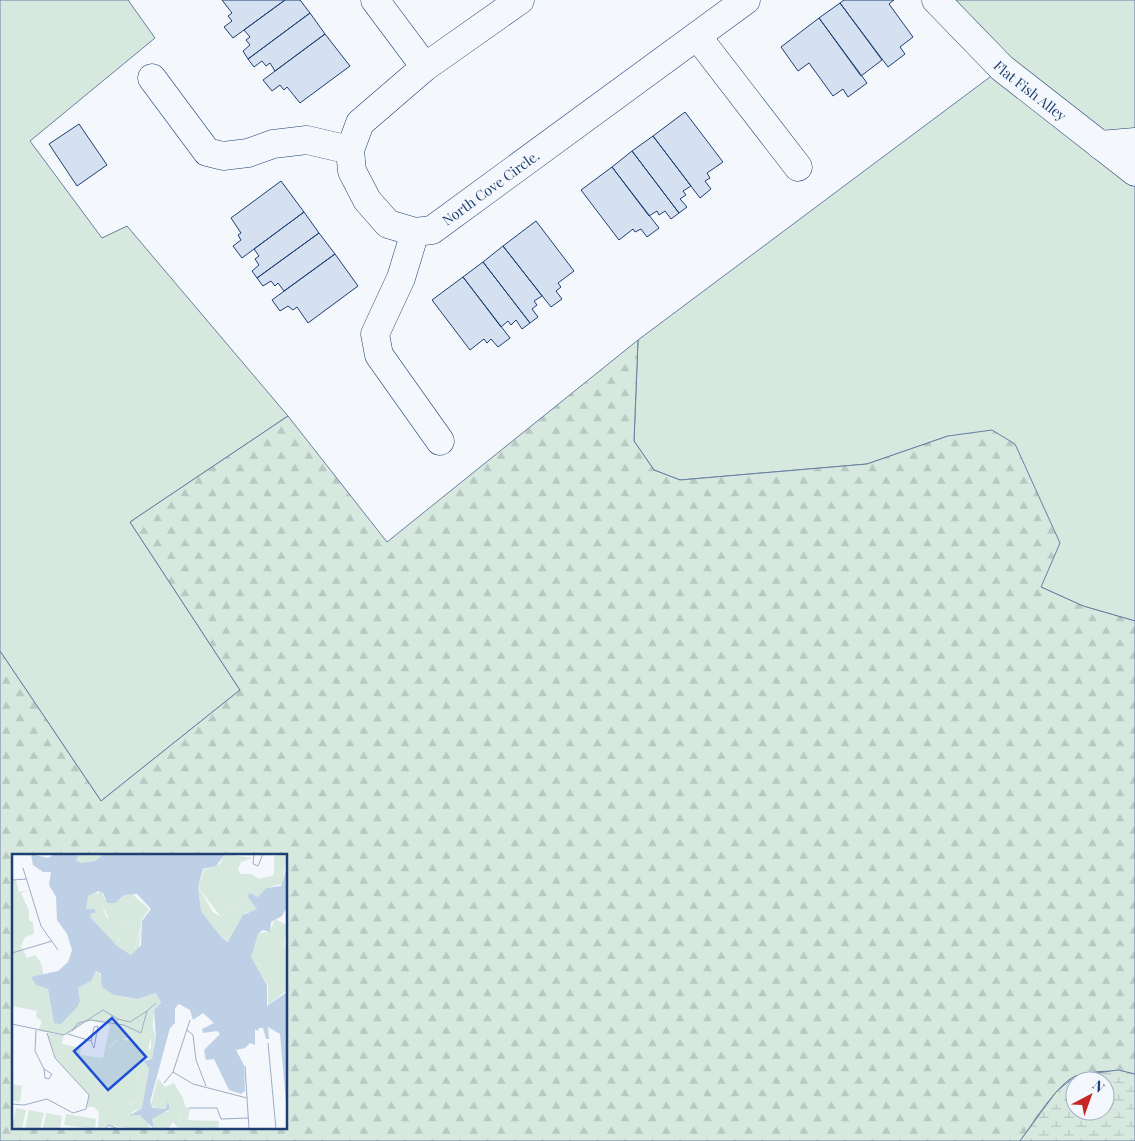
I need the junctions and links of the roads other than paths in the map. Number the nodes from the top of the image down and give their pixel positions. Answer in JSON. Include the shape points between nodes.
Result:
{"nodes":[{"id":1,"x":375,"y":0,"type":"edge"},
{"id":2,"x":520,"y":0,"type":"edge"},
{"id":3,"x":746,"y":0,"type":"edge"},
{"id":4,"x":936,"y":0,"type":"edge"},
{"id":5,"x":697,"y":36,"type":"junction"},
{"id":6,"x":425,"y":67,"type":"junction"},
{"id":7,"x":152,"y":78,"type":"dead end"},
{"id":8,"x":1135,"y":142,"type":"edge"},
{"id":9,"x":1100,"y":145,"type":"junction"},
{"id":10,"x":350,"y":150,"type":"junction"},
{"id":11,"x":798,"y":167,"type":"dead end"},
{"id":12,"x":1135,"y":172,"type":"edge"},
{"id":13,"x":415,"y":232,"type":"junction"},
{"id":14,"x":440,"y":441,"type":"dead end"}],
"edges":[{"from":1,"to":6,"type":"street"},
{"from":2,"to":6,"type":"street"},
{"from":3,"to":5,"type":"street","name":"North Cove Circle."},
{"from":4,"to":9,"type":"street","name":"Flat Fish Alley","via":[[1002,68]]},
{"from":5,"to":11,"type":"street"},
{"from":5,"to":13,"type":"street","name":"North Cove Circle.","via":[[432,230]]},
{"from":6,"to":10,"type":"street","via":[[360,123]]},
{"from":7,"to":10,"type":"street","via":[[207,152],[222,156],[248,153],[273,144],[307,140]]},
{"from":8,"to":9,"type":"street"},
{"from":9,"to":12,"type":"street","name":"Flat Fish Alley"},
{"from":10,"to":13,"type":"street","via":[[352,171],[367,200],[388,224]]},
{"from":13,"to":14,"type":"street","via":[[401,278],[375,334],[379,355]]}]}
